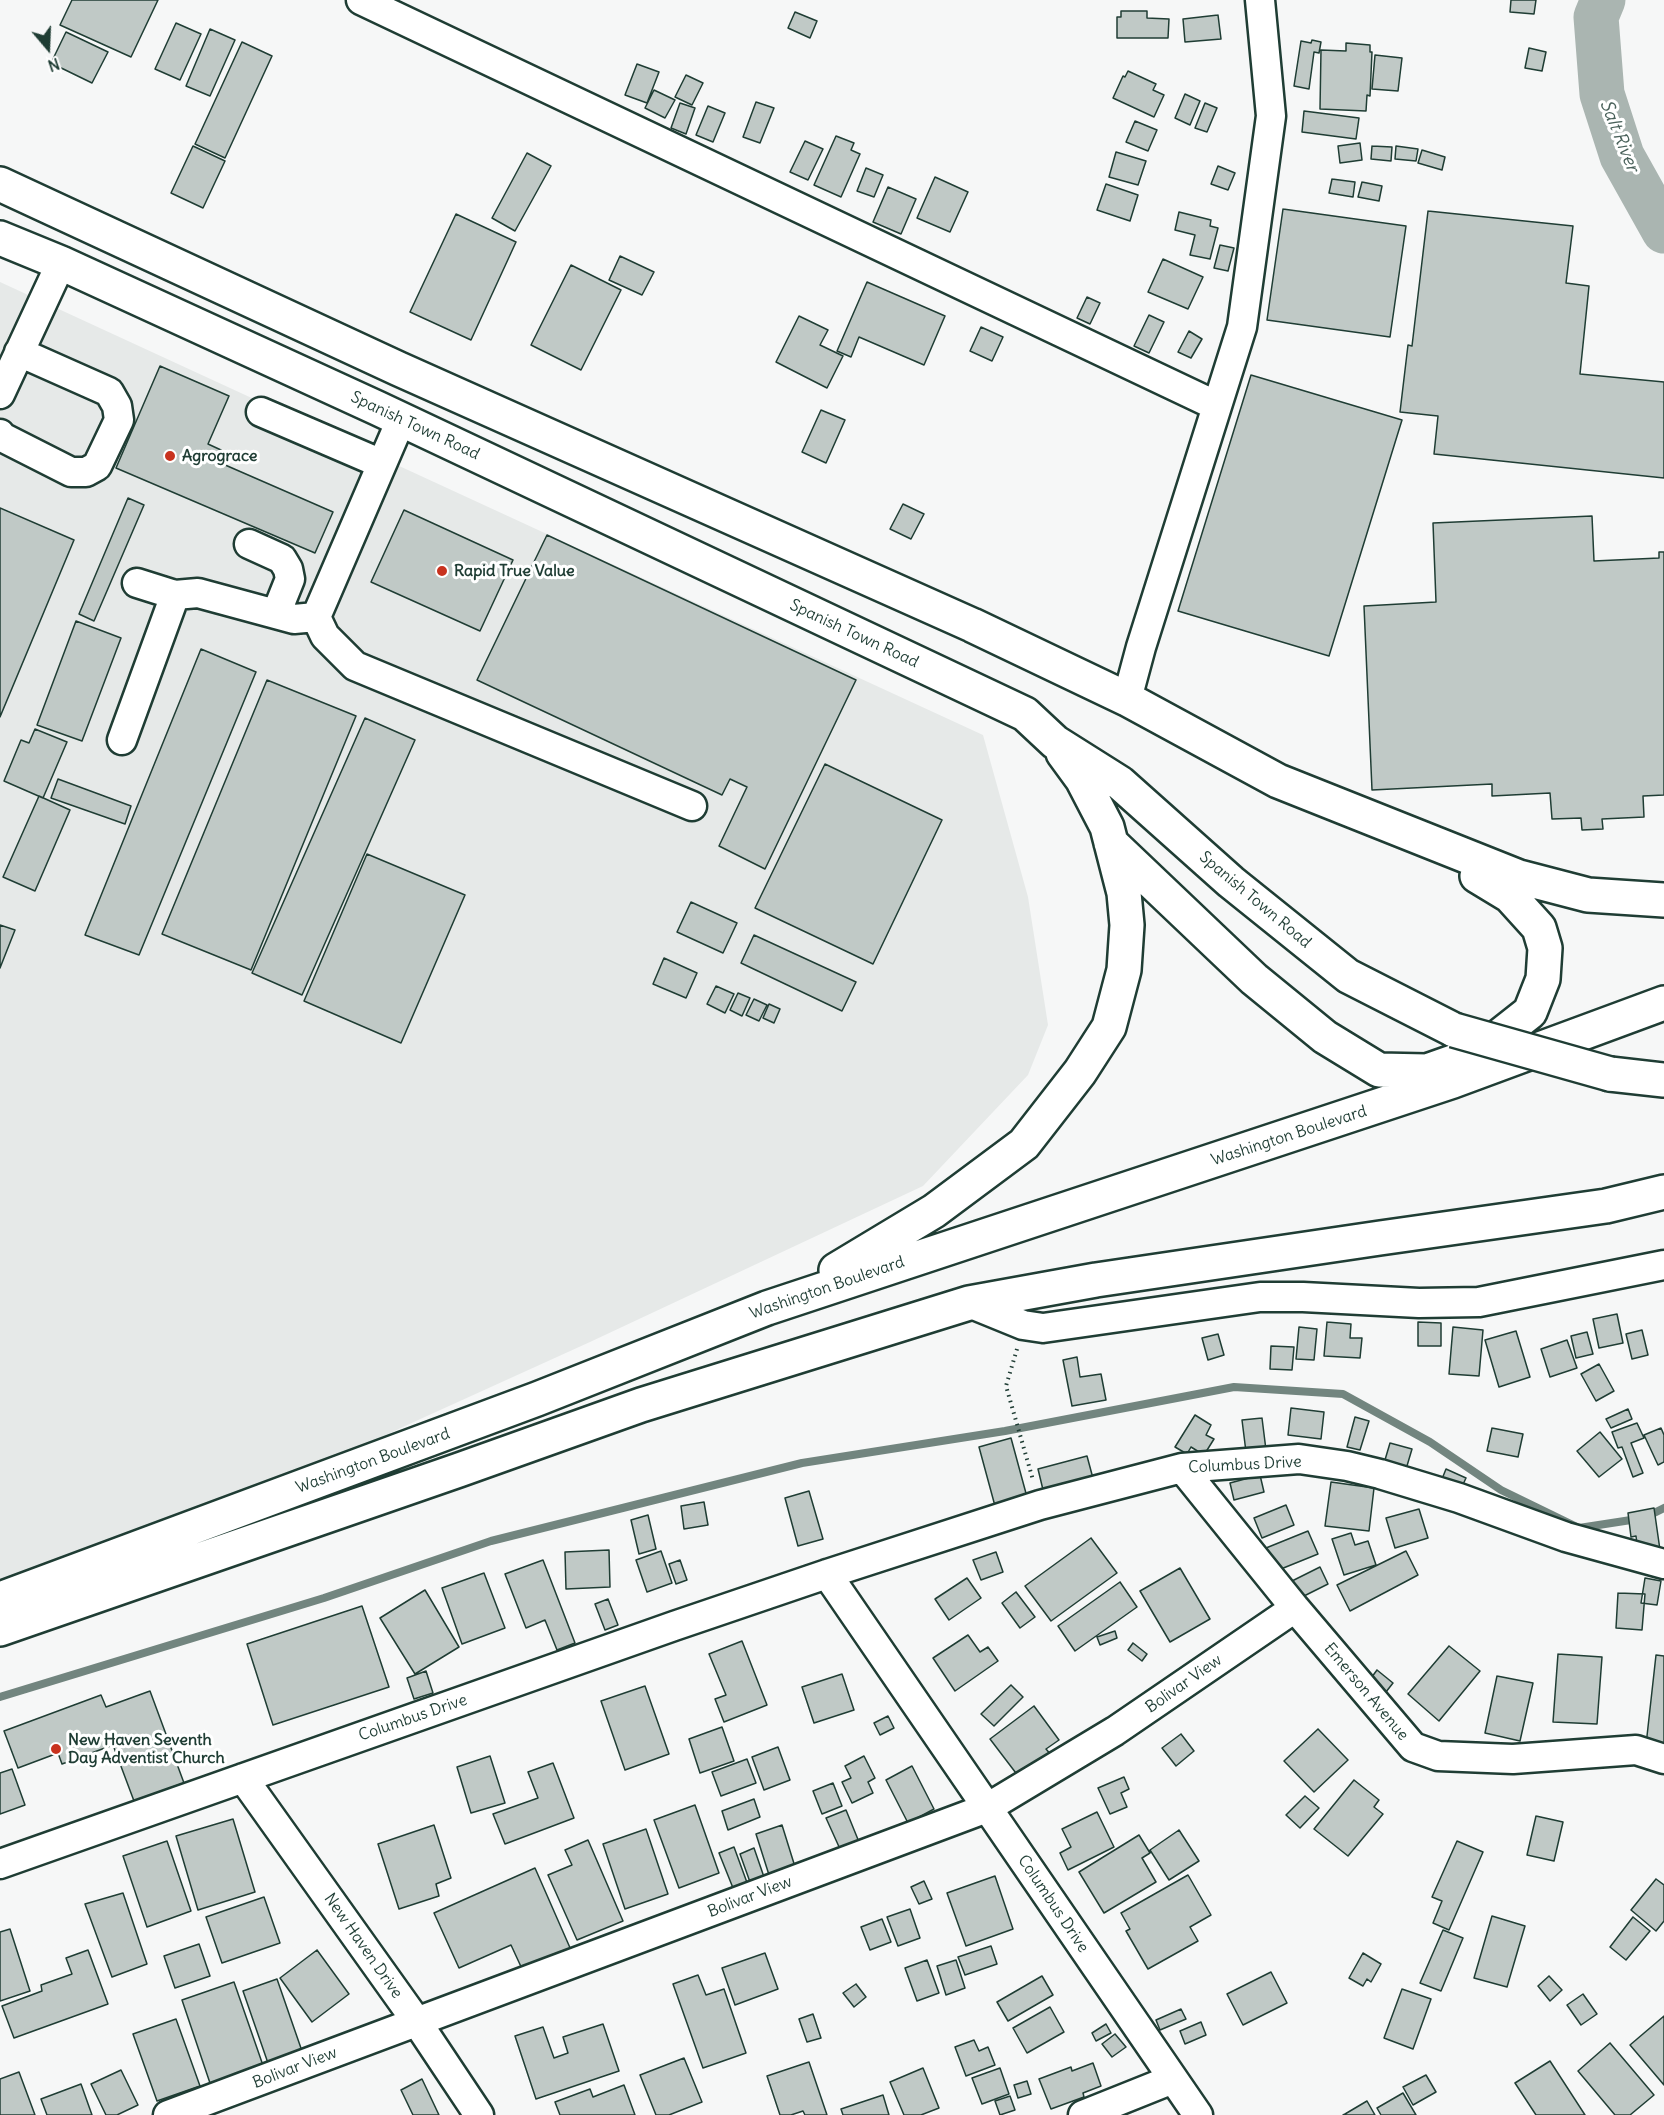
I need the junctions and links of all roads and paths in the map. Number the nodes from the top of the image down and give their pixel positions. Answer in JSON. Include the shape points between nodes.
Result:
{"nodes":[{"id":1,"x":361,"y":0,"type":"edge"},
{"id":2,"x":1260,"y":0,"type":"edge"},
{"id":3,"x":0,"y":184,"type":"edge"},
{"id":4,"x":0,"y":238,"type":"edge"},
{"id":5,"x":61,"y":262,"type":"junction"},
{"id":6,"x":20,"y":352,"type":"junction"},
{"id":7,"x":399,"y":369,"type":"junction"},
{"id":8,"x":0,"y":394,"type":"edge"},
{"id":9,"x":1217,"y":406,"type":"junction"},
{"id":10,"x":261,"y":412,"type":"dead end"},
{"id":11,"x":389,"y":414,"type":"junction"},
{"id":12,"x":0,"y":434,"type":"edge"},
{"id":13,"x":382,"y":464,"type":"junction"},
{"id":14,"x":249,"y":544,"type":"dead end"},
{"id":15,"x":137,"y":583,"type":"dead end"},
{"id":16,"x":175,"y":595,"type":"junction"},
{"id":17,"x":276,"y":614,"type":"junction"},
{"id":18,"x":316,"y":617,"type":"junction"},
{"id":19,"x":1127,"y":699,"type":"junction"},
{"id":20,"x":122,"y":740,"type":"dead end"},
{"id":21,"x":1054,"y":742,"type":"junction"},
{"id":22,"x":692,"y":806,"type":"dead end"},
{"id":23,"x":1401,"y":830,"type":"junction"},
{"id":24,"x":1111,"y":843,"type":"junction"},
{"id":25,"x":1664,"y":900,"type":"edge"},
{"id":26,"x":1664,"y":1004,"type":"edge"},
{"id":27,"x":1664,"y":1080,"type":"edge"},
{"id":28,"x":1664,"y":1192,"type":"edge"},
{"id":29,"x":1664,"y":1265,"type":"edge"},
{"id":30,"x":969,"y":1303,"type":"junction"},
{"id":31,"x":767,"y":1308,"type":"junction"},
{"id":32,"x":1023,"y":1325,"type":"junction"},
{"id":33,"x":1182,"y":1468,"type":"junction"},
{"id":34,"x":1040,"y":1505,"type":"junction"},
{"id":35,"x":1664,"y":1564,"type":"edge"},
{"id":36,"x":827,"y":1574,"type":"junction"},
{"id":37,"x":0,"y":1599,"type":"edge"},
{"id":38,"x":1295,"y":1608,"type":"junction"},
{"id":39,"x":0,"y":1629,"type":"edge"},
{"id":40,"x":1664,"y":1758,"type":"edge"},
{"id":41,"x":243,"y":1778,"type":"junction"},
{"id":42,"x":987,"y":1808,"type":"junction"},
{"id":43,"x":0,"y":1864,"type":"edge"},
{"id":44,"x":417,"y":2022,"type":"junction"},
{"id":45,"x":1173,"y":2079,"type":"junction"},
{"id":46,"x":168,"y":2115,"type":"edge"},
{"id":47,"x":479,"y":2115,"type":"edge"},
{"id":48,"x":1083,"y":2115,"type":"edge"},
{"id":49,"x":1198,"y":2115,"type":"edge"}],
"edges":[{"from":1,"to":9,"type":"street"},
{"from":2,"to":9,"type":"street","via":[[1271,116],[1242,327]]},
{"from":3,"to":7,"type":"highway"},
{"from":4,"to":5,"type":"highway","name":"Spanish Town Road"},
{"from":5,"to":6,"type":"street"},
{"from":5,"to":11,"type":"highway","name":"Spanish Town Road"},
{"from":6,"to":8,"type":"street"},
{"from":6,"to":12,"type":"street","via":[[109,392],[119,420],[97,466],[86,472],[71,472]]},
{"from":7,"to":11,"type":"highway"},
{"from":7,"to":19,"type":"highway","via":[[961,620]]},
{"from":9,"to":19,"type":"street"},
{"from":10,"to":13,"type":"street"},
{"from":11,"to":13,"type":"street"},
{"from":11,"to":21,"type":"highway","name":"Spanish Town Road","via":[[1025,714]]},
{"from":13,"to":18,"type":"street"},
{"from":14,"to":17,"type":"street","via":[[282,559],[288,569],[290,579]]},
{"from":15,"to":16,"type":"street"},
{"from":16,"to":17,"type":"street","via":[[198,593]]},
{"from":16,"to":20,"type":"street"},
{"from":17,"to":18,"type":"street","via":[[294,619]]},
{"from":18,"to":22,"type":"street","via":[[325,636],[355,666]]},
{"from":19,"to":23,"type":"highway","via":[[1278,781]]},
{"from":21,"to":24,"type":"highway","via":[[1082,779]]},
{"from":21,"to":27,"type":"highway","name":"Spanish Town Road","bridge":true,"via":[[1120,783],[1231,882],[1348,976],[1454,1030],[1610,1074]]},
{"from":23,"to":24,"type":"highway","via":[[1510,896],[1539,928],[1545,948],[1543,979],[1530,1012],[1478,1053],[1427,1071],[1379,1070],[1325,1037],[1254,979]]},
{"from":23,"to":25,"type":"highway","via":[[1519,877],[1588,895]]},
{"from":24,"to":31,"type":"highway","via":[[1124,894],[1124,970],[1109,1027],[1080,1072],[1024,1144],[934,1211],[815,1284]]},
{"from":26,"to":31,"type":"highway","name":"Washington Boulevard","via":[[1453,1081]]},
{"from":28,"to":30,"type":"highway","via":[[1606,1206]]},
{"from":29,"to":32,"type":"street","via":[[1479,1302],[1419,1304],[1260,1298],[1069,1325]]},
{"from":30,"to":32,"type":"street"},
{"from":30,"to":39,"type":"highway","via":[[641,1405]]},
{"from":31,"to":37,"type":"highway","name":"Washington Boulevard","via":[[537,1400]]},
{"from":32,"to":34,"type":"path","via":[[1006,1386]]},
{"from":33,"to":34,"type":"street","name":"Columbus Drive"},
{"from":33,"to":35,"type":"street","name":"Columbus Drive","via":[[1299,1460],[1347,1466],[1459,1498],[1566,1537]]},
{"from":33,"to":38,"type":"street","name":"Emerson Avenue"},
{"from":34,"to":36,"type":"street","name":"Columbus Drive"},
{"from":36,"to":41,"type":"street","name":"Columbus Drive"},
{"from":36,"to":42,"type":"street","name":"Columbus Drive"},
{"from":38,"to":40,"type":"street","name":"Emerson Avenue","via":[[1413,1747],[1438,1756],[1502,1759],[1636,1750]]},
{"from":38,"to":42,"type":"street","name":"Bolivar View","via":[[1115,1731]]},
{"from":41,"to":43,"type":"street","name":"Columbus Drive"},
{"from":41,"to":44,"type":"street","name":"New Haven Drive"},
{"from":42,"to":44,"type":"street","name":"Bolivar View"},
{"from":42,"to":45,"type":"street","name":"Columbus Drive"},
{"from":44,"to":46,"type":"street","name":"Bolivar View"},
{"from":44,"to":47,"type":"street","name":"New Haven Drive"},
{"from":45,"to":48,"type":"street"},
{"from":45,"to":49,"type":"street","name":"Columbus Drive"}]}
